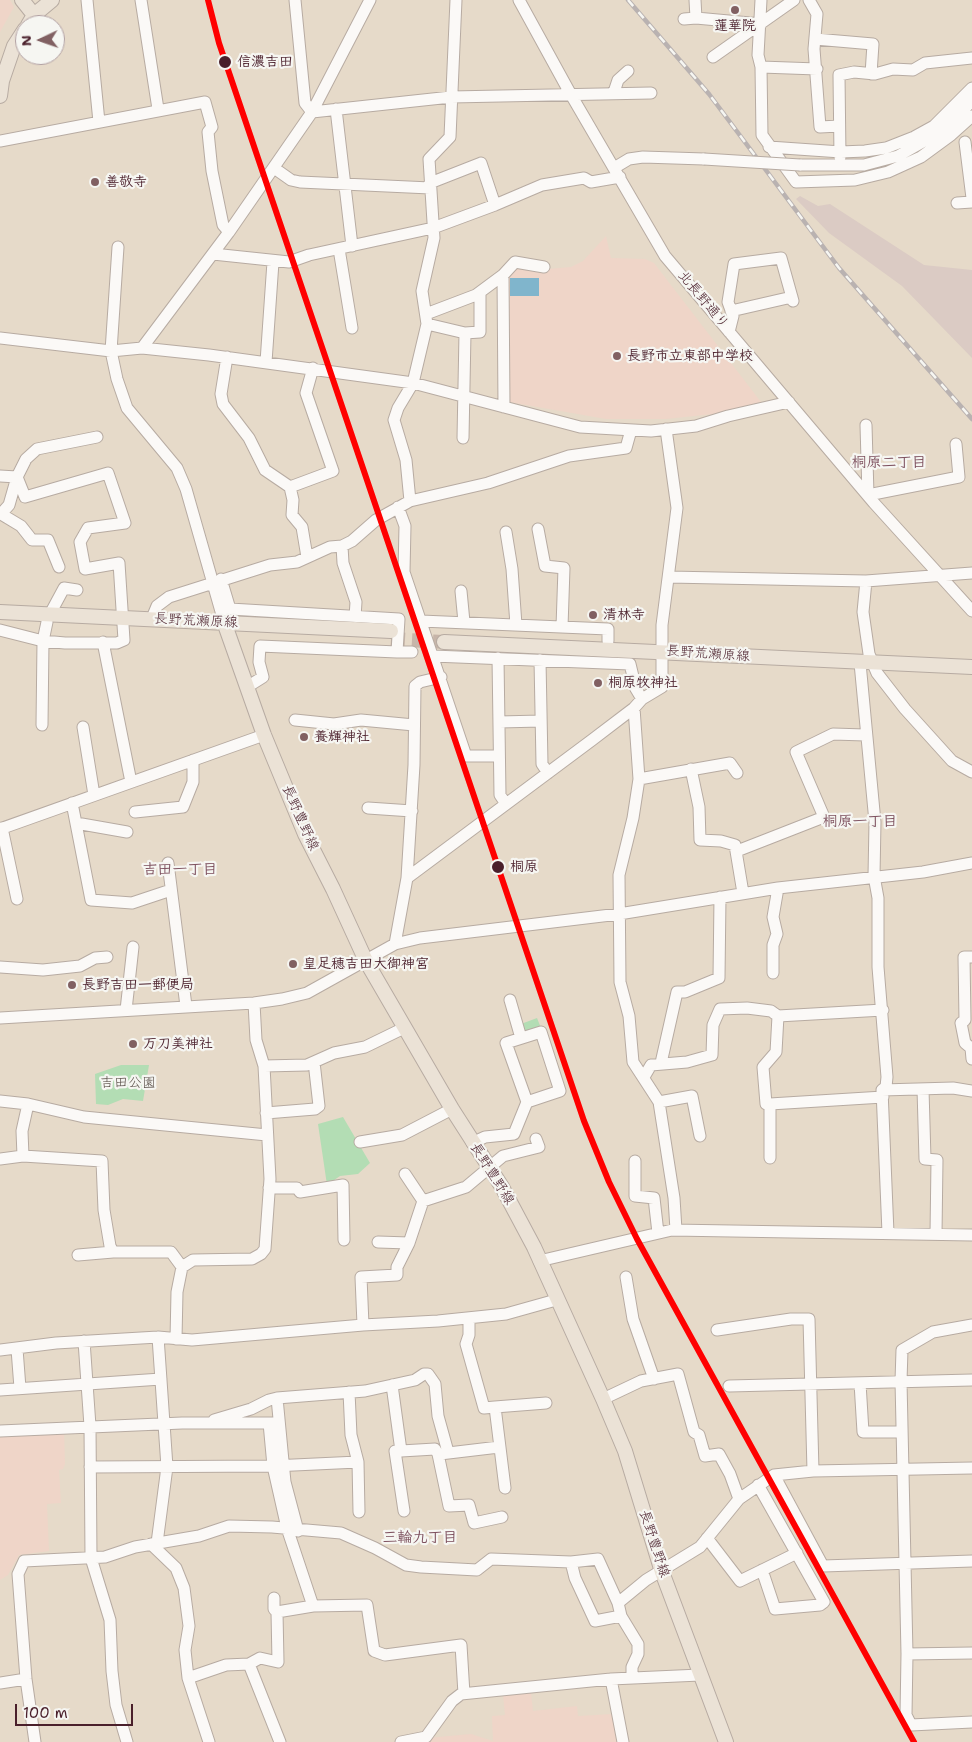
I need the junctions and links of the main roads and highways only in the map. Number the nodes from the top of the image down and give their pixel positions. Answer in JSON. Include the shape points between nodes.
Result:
{"nodes":[{"id":1,"x":22,"y":0,"type":"edge"},
{"id":2,"x":52,"y":0,"type":"edge"},
{"id":3,"x":29,"y":15,"type":"edge"},
{"id":4,"x":36,"y":15,"type":"edge"},
{"id":5,"x":15,"y":44,"type":"edge"},
{"id":6,"x":0,"y":96,"type":"edge"},
{"id":7,"x":0,"y":612,"type":"edge"},
{"id":8,"x":49,"y":618,"type":"junction"},
{"id":9,"x":0,"y":620,"type":"edge"},
{"id":10,"x":123,"y":622,"type":"junction"},
{"id":11,"x":225,"y":626,"type":"junction"},
{"id":12,"x":444,"y":638,"type":"tunnel mouth"},
{"id":13,"x":393,"y":641,"type":"tunnel mouth"},
{"id":14,"x":972,"y":658,"type":"edge"},
{"id":15,"x":867,"y":660,"type":"junction"},
{"id":16,"x":972,"y":667,"type":"edge"},
{"id":17,"x":726,"y":1742,"type":"edge"}],
"edges":[{"from":1,"to":3,"type":"main road"},
{"from":2,"to":4,"type":"main road"},
{"from":5,"to":6,"type":"main road"},
{"from":7,"to":8,"type":"main road","name":"長野荒瀬原線"},
{"from":8,"to":9,"type":"main road","name":"長野荒瀬原線"},
{"from":8,"to":10,"type":"main road","name":"長野荒瀬原線"},
{"from":10,"to":11,"type":"main road","name":"長野荒瀬原線"},
{"from":10,"to":11,"type":"main road","name":"長野荒瀬原線","via":[[152,618]]},
{"from":11,"to":13,"type":"main road","name":"長野荒瀬原線"},
{"from":11,"to":17,"type":"main road","name":"長野豊野線","via":[[305,834],[366,961],[534,1247],[603,1399],[625,1451],[662,1572]]},
{"from":12,"to":15,"type":"main road","name":"長野荒瀬原線","via":[[608,651],[663,648]]},
{"from":14,"to":15,"type":"main road","name":"長野荒瀬原線"},
{"from":15,"to":16,"type":"main road","name":"長野荒瀬原線"}]}
